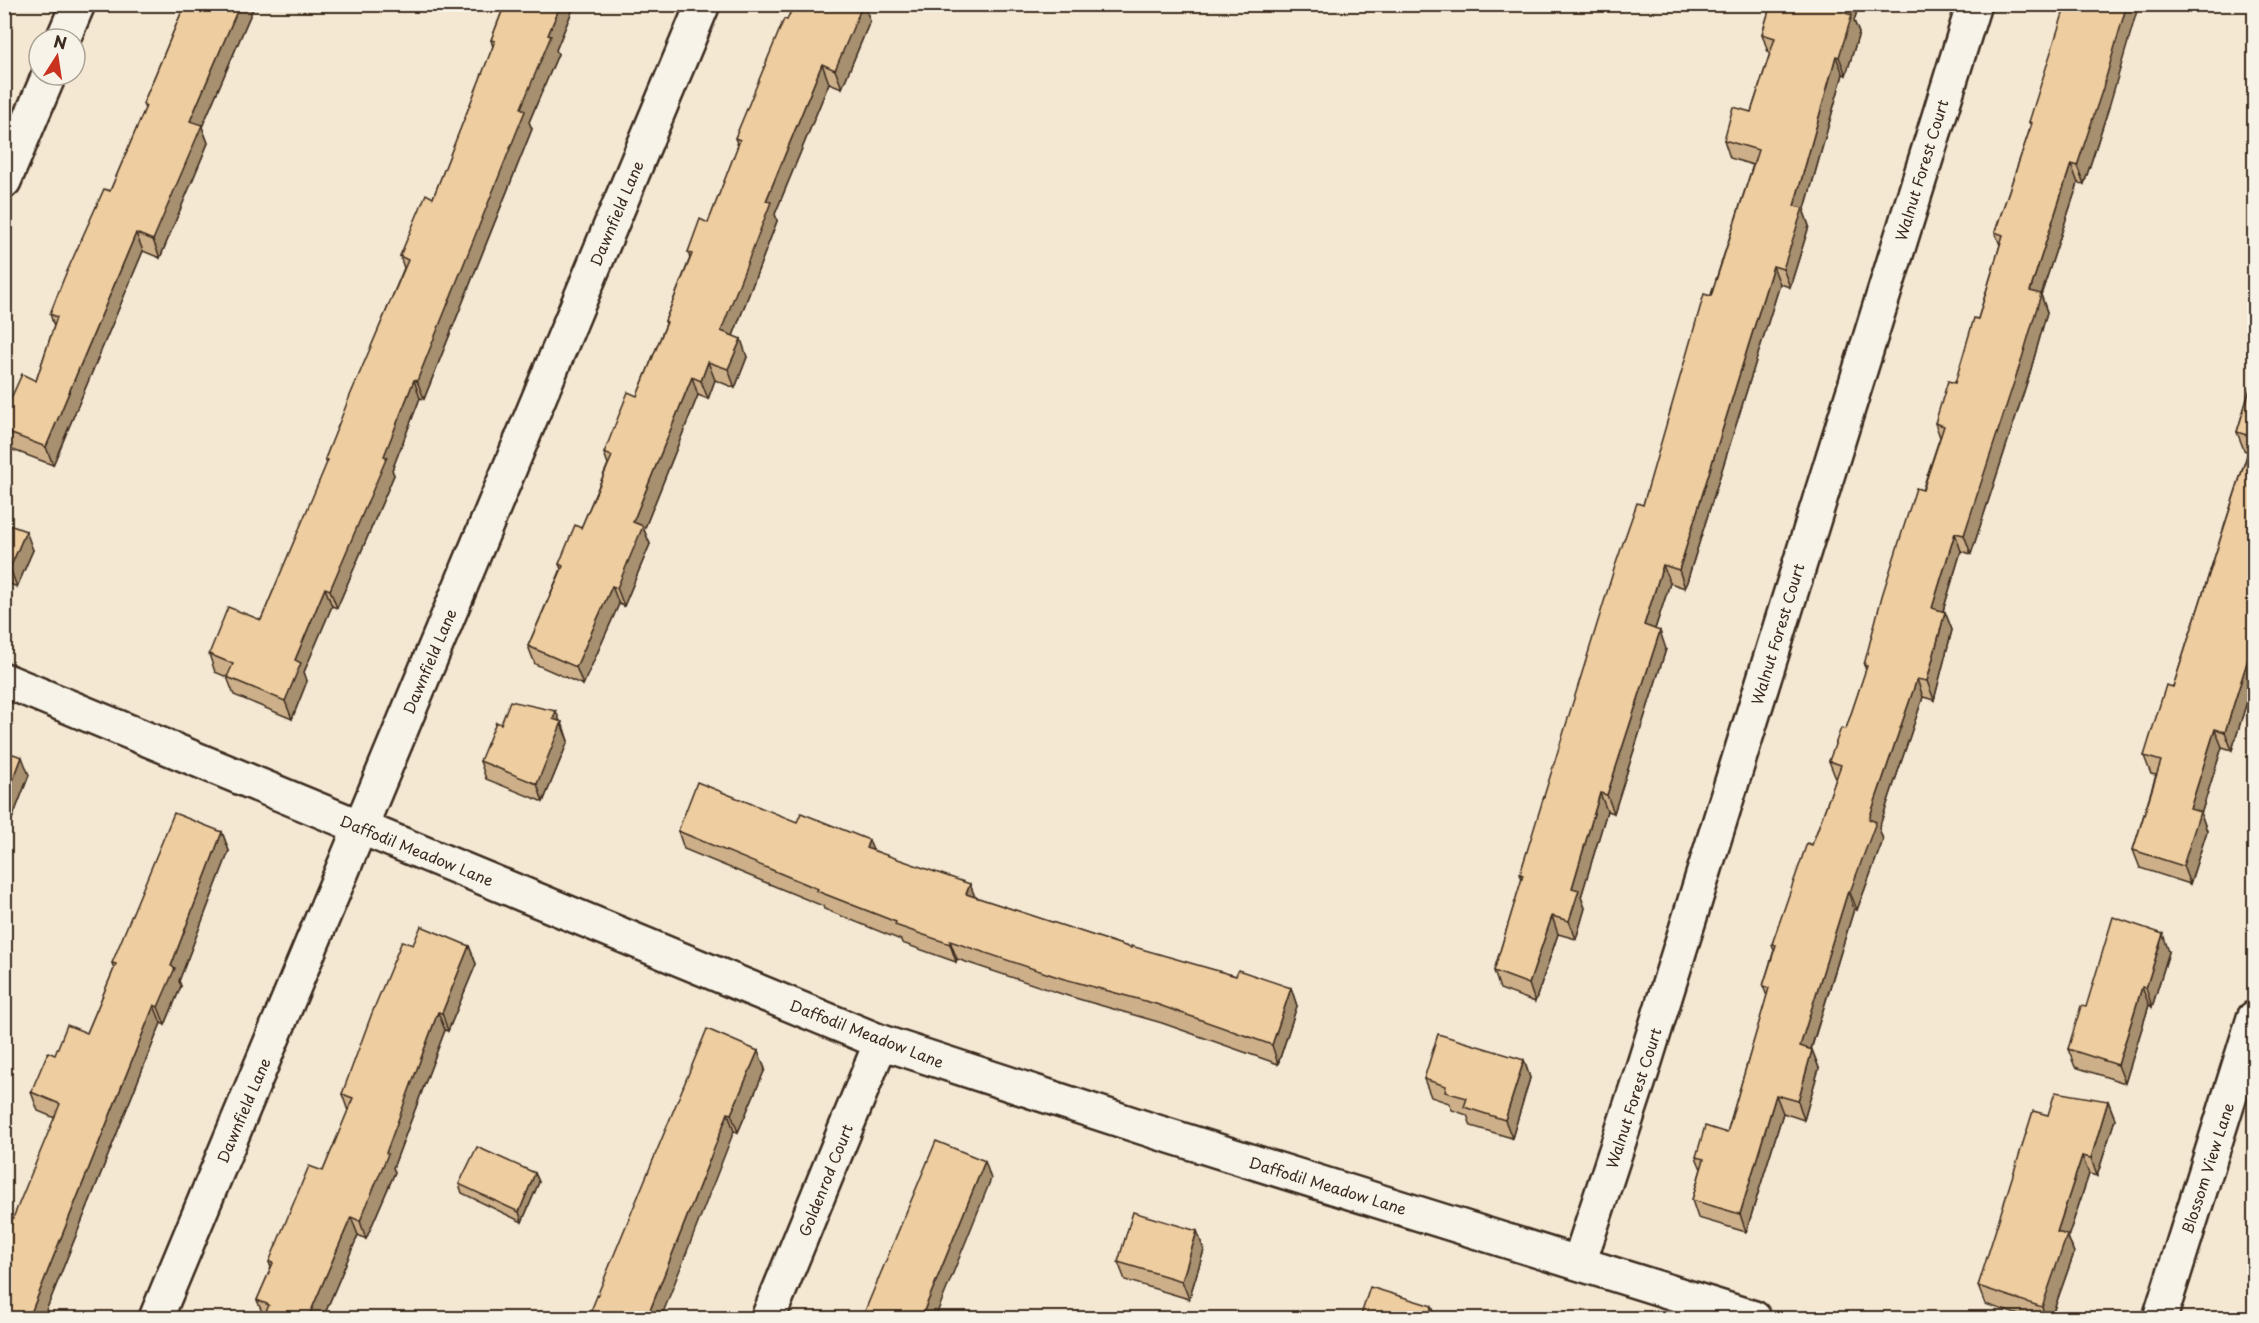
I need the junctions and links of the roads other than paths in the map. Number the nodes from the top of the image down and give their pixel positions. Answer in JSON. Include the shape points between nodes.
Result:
{"nodes":[{"id":1,"x":78,"y":4,"type":"edge"},
{"id":2,"x":703,"y":4,"type":"edge"},
{"id":3,"x":1974,"y":4,"type":"edge"},
{"id":4,"x":68,"y":27,"type":"edge"},
{"id":5,"x":44,"y":87,"type":"edge"},
{"id":6,"x":4,"y":181,"type":"edge"},
{"id":7,"x":4,"y":680,"type":"edge"},
{"id":8,"x":361,"y":826,"type":"junction"},
{"id":9,"x":2254,"y":1018,"type":"edge"},
{"id":10,"x":881,"y":1042,"type":"junction"},
{"id":11,"x":1579,"y":1263,"type":"junction"},
{"id":12,"x":156,"y":1318,"type":"edge"},
{"id":13,"x":768,"y":1318,"type":"edge"},
{"id":14,"x":1754,"y":1318,"type":"edge"},
{"id":15,"x":2160,"y":1318,"type":"edge"}],
"edges":[{"from":1,"to":4,"type":"street"},
{"from":2,"to":8,"type":"street","name":"Dawnfield Lane"},
{"from":3,"to":11,"type":"street","name":"Walnut Forest Court"},
{"from":5,"to":6,"type":"street"},
{"from":7,"to":8,"type":"street","name":"Daffodil Meadow Lane"},
{"from":8,"to":10,"type":"street","name":"Daffodil Meadow Lane"},
{"from":8,"to":12,"type":"street","name":"Dawnfield Lane"},
{"from":9,"to":15,"type":"street","name":"Blossom View Lane"},
{"from":10,"to":11,"type":"street","name":"Daffodil Meadow Lane"},
{"from":10,"to":13,"type":"street","name":"Goldenrod Court"},
{"from":11,"to":14,"type":"street","name":"Daffodil Meadow Lane"}]}
